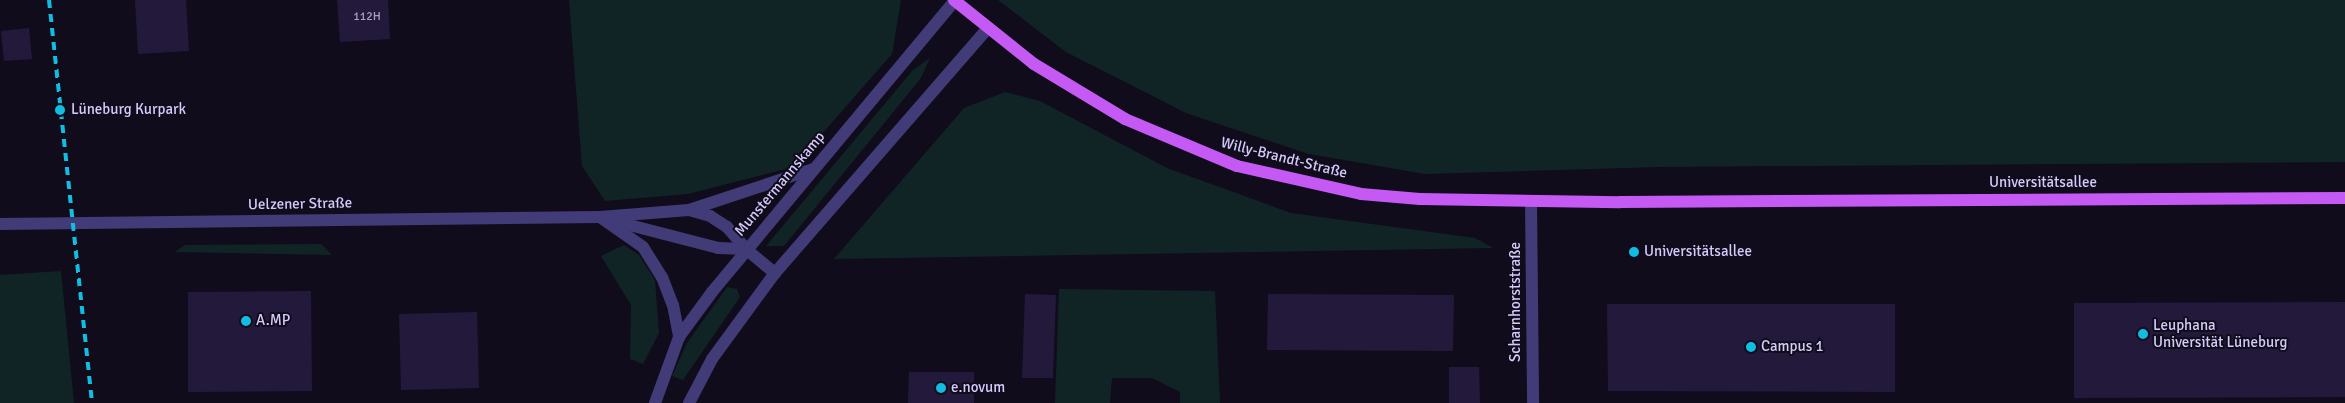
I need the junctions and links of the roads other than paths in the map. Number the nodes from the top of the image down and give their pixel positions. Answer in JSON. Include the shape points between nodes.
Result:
{"nodes":[{"id":1,"x":955,"y":0,"type":"edge"},
{"id":2,"x":987,"y":29,"type":"junction"},
{"id":3,"x":813,"y":170,"type":"junction"},
{"id":4,"x":2345,"y":198,"type":"edge"},
{"id":5,"x":1531,"y":202,"type":"junction"},
{"id":6,"x":689,"y":210,"type":"junction"},
{"id":7,"x":600,"y":218,"type":"junction"},
{"id":8,"x":0,"y":224,"type":"edge"},
{"id":9,"x":746,"y":249,"type":"junction"},
{"id":10,"x":776,"y":273,"type":"junction"},
{"id":11,"x":680,"y":337,"type":"junction"},
{"id":12,"x":655,"y":403,"type":"edge"},
{"id":13,"x":689,"y":403,"type":"edge"},
{"id":14,"x":1533,"y":403,"type":"edge"}],
"edges":[{"from":1,"to":2,"type":"main road","name":"Willy-Brandt-Straße"},
{"from":1,"to":3,"type":"street","name":"Munstermannskamp"},
{"from":2,"to":5,"type":"main road","name":"Willy-Brandt-Straße","via":[[1034,64],[1124,120],[1237,166],[1361,194],[1420,200]]},
{"from":2,"to":10,"type":"street"},
{"from":3,"to":6,"type":"street","name":"Uelzener Straße"},
{"from":3,"to":9,"type":"street","name":"Munstermannskamp"},
{"from":4,"to":5,"type":"main road","name":"Universitätsallee"},
{"from":5,"to":14,"type":"street","name":"Scharnhorststraße"},
{"from":6,"to":7,"type":"street","name":"Uelzener Straße"},
{"from":6,"to":9,"type":"street","name":"Uelzener Straße","via":[[710,216],[727,227]]},
{"from":7,"to":8,"type":"street","name":"Uelzener Straße"},
{"from":7,"to":9,"type":"street","name":"Uelzener Straße","via":[[718,248]]},
{"from":7,"to":11,"type":"street","via":[[643,247],[662,277],[674,305]]},
{"from":9,"to":10,"type":"street","name":"Uelzener Straße"},
{"from":9,"to":11,"type":"street","name":"Munstermannskamp"},
{"from":10,"to":13,"type":"street","via":[[712,359]]},
{"from":11,"to":12,"type":"street","name":"Munstermannskamp"}]}
